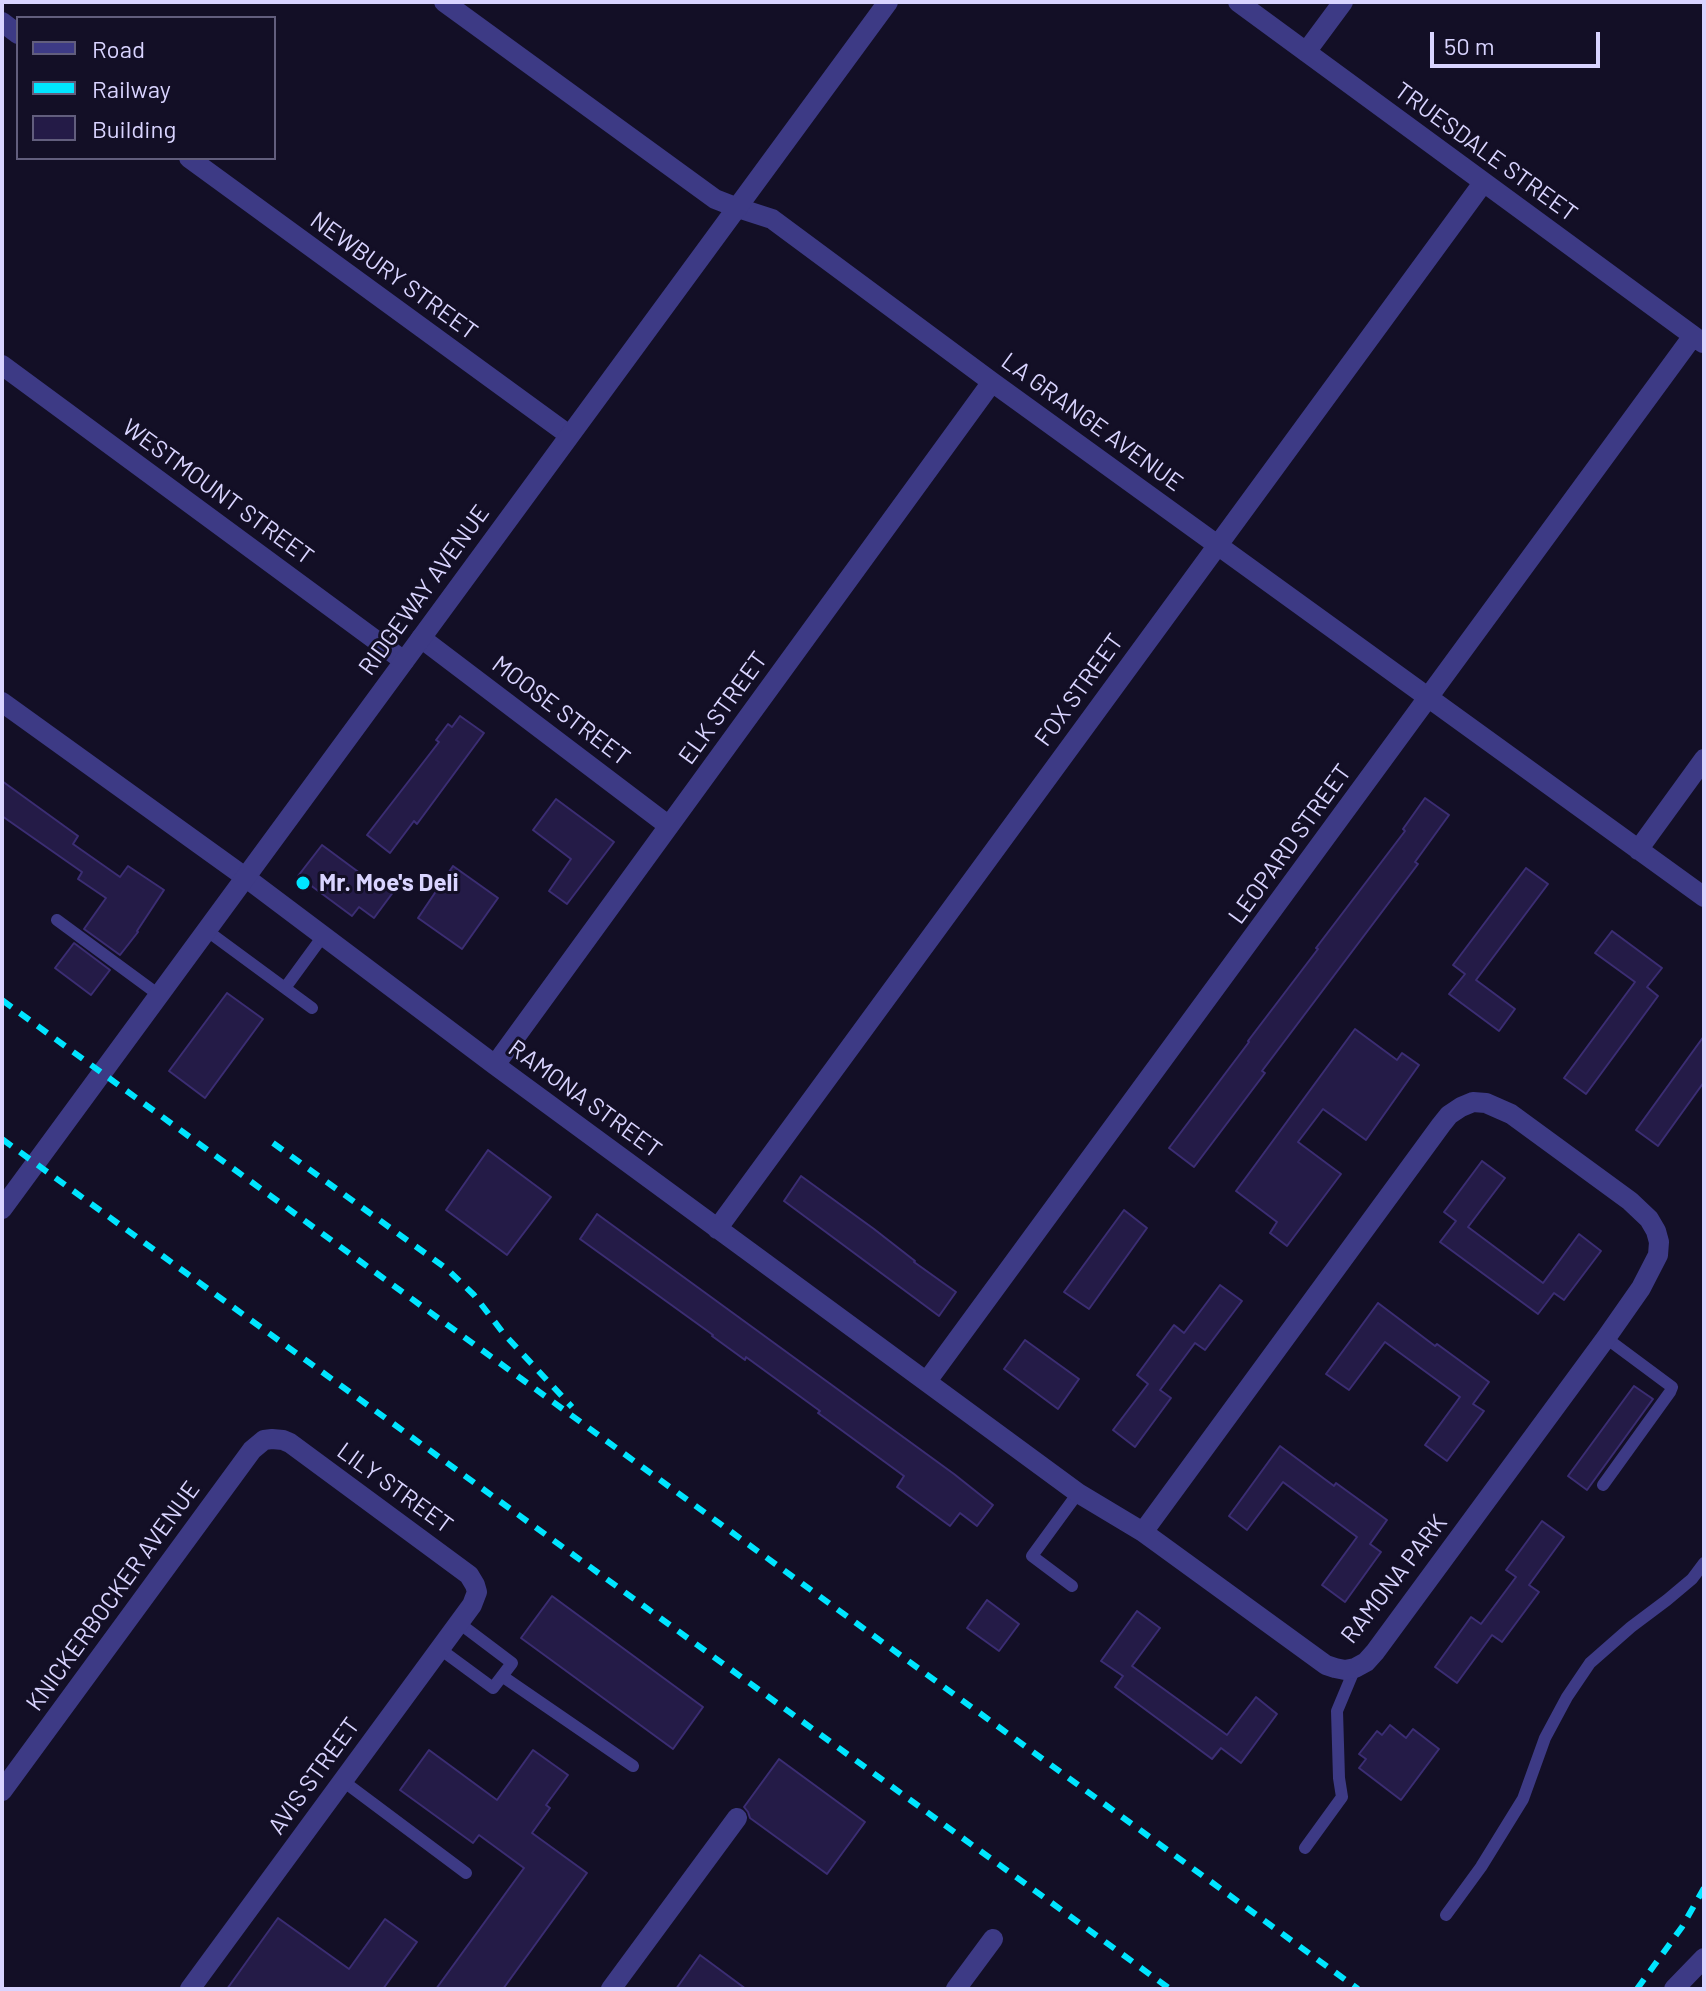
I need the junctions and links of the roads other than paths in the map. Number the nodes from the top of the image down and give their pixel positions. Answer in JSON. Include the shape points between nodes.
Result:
{"nodes":[{"id":1,"x":444,"y":2,"type":"edge"},
{"id":2,"x":888,"y":2,"type":"edge"},
{"id":3,"x":1238,"y":2,"type":"edge"},
{"id":4,"x":1343,"y":2,"type":"edge"},
{"id":5,"x":1306,"y":52,"type":"junction"},
{"id":6,"x":192,"y":160,"type":"edge"},
{"id":7,"x":1483,"y":183,"type":"junction"},
{"id":8,"x":738,"y":208,"type":"junction"},
{"id":9,"x":1699,"y":340,"type":"edge"},
{"id":10,"x":2,"y":365,"type":"edge"},
{"id":11,"x":992,"y":382,"type":"junction"},
{"id":12,"x":569,"y":435,"type":"junction"},
{"id":13,"x":1218,"y":545,"type":"junction"},
{"id":14,"x":421,"y":638,"type":"junction"},
{"id":15,"x":404,"y":661,"type":"junction"},
{"id":16,"x":1429,"y":698,"type":"junction"},
{"id":17,"x":2,"y":702,"type":"edge"},
{"id":18,"x":1704,"y":759,"type":"edge"},
{"id":19,"x":669,"y":826,"type":"junction"},
{"id":20,"x":1638,"y":850,"type":"junction"},
{"id":21,"x":245,"y":877,"type":"junction"},
{"id":22,"x":1704,"y":897,"type":"edge"},
{"id":23,"x":57,"y":920,"type":"dead end"},
{"id":24,"x":206,"y":930,"type":"junction"},
{"id":25,"x":323,"y":936,"type":"junction"},
{"id":26,"x":285,"y":988,"type":"junction"},
{"id":27,"x":159,"y":995,"type":"junction"},
{"id":28,"x":312,"y":1008,"type":"dead end"},
{"id":29,"x":495,"y":1065,"type":"junction"},
{"id":30,"x":3,"y":1207,"type":"edge"},
{"id":31,"x":717,"y":1229,"type":"junction"},
{"id":32,"x":1606,"y":1338,"type":"junction"},
{"id":33,"x":927,"y":1381,"type":"junction"},
{"id":34,"x":272,"y":1439,"type":"joint"},
{"id":35,"x":1603,"y":1485,"type":"dead end"},
{"id":36,"x":1078,"y":1493,"type":"junction"},
{"id":37,"x":1143,"y":1532,"type":"junction"},
{"id":38,"x":1704,"y":1563,"type":"edge"},
{"id":39,"x":1072,"y":1586,"type":"dead end"},
{"id":40,"x":477,"y":1592,"type":"joint"},
{"id":41,"x":459,"y":1623,"type":"junction"},
{"id":42,"x":440,"y":1649,"type":"junction"},
{"id":43,"x":1355,"y":1668,"type":"junction"},
{"id":44,"x":502,"y":1676,"type":"junction"},
{"id":45,"x":633,"y":1766,"type":"dead end"},
{"id":46,"x":343,"y":1781,"type":"junction"},
{"id":47,"x":2,"y":1791,"type":"edge"},
{"id":48,"x":737,"y":1818,"type":"dead end"},
{"id":49,"x":1305,"y":1848,"type":"dead end"},
{"id":50,"x":466,"y":1873,"type":"dead end"},
{"id":51,"x":1446,"y":1915,"type":"dead end"},
{"id":52,"x":993,"y":1939,"type":"dead end"},
{"id":53,"x":1704,"y":1958,"type":"edge"},
{"id":54,"x":190,"y":1989,"type":"edge"},
{"id":55,"x":611,"y":1989,"type":"edge"},
{"id":56,"x":956,"y":1989,"type":"edge"},
{"id":57,"x":1674,"y":1989,"type":"edge"}],
"edges":[{"from":1,"to":8,"type":"street","name":"LA GRANGE AVENUE","via":[[715,199]]},
{"from":2,"to":8,"type":"street","name":"RIDGEWAY AVENUE"},
{"from":3,"to":5,"type":"street","name":"TRUESDALE STREET"},
{"from":4,"to":5,"type":"street"},
{"from":5,"to":7,"type":"street","name":"TRUESDALE STREET"},
{"from":6,"to":12,"type":"street","name":"NEWBURY STREET"},
{"from":7,"to":9,"type":"street","name":"TRUESDALE STREET"},
{"from":7,"to":13,"type":"street","name":"FOX STREET"},
{"from":8,"to":11,"type":"street","name":"LA GRANGE AVENUE","via":[[772,219]]},
{"from":8,"to":12,"type":"street","name":"RIDGEWAY AVENUE"},
{"from":9,"to":16,"type":"street","name":"LEOPARD STREET"},
{"from":10,"to":15,"type":"street","name":"WESTMOUNT STREET"},
{"from":11,"to":13,"type":"street","name":"LA GRANGE AVENUE"},
{"from":11,"to":19,"type":"street","name":"ELK STREET"},
{"from":12,"to":14,"type":"street","name":"RIDGEWAY AVENUE"},
{"from":13,"to":16,"type":"street","name":"LA GRANGE AVENUE"},
{"from":13,"to":31,"type":"street","name":"FOX STREET"},
{"from":14,"to":15,"type":"street","name":"RIDGEWAY AVENUE"},
{"from":14,"to":19,"type":"street","name":"MOOSE STREET"},
{"from":15,"to":21,"type":"street","name":"RIDGEWAY AVENUE"},
{"from":16,"to":20,"type":"street","name":"LA GRANGE AVENUE"},
{"from":16,"to":33,"type":"street","name":"LEOPARD STREET"},
{"from":17,"to":21,"type":"street","name":"RAMONA STREET"},
{"from":18,"to":20,"type":"street"},
{"from":19,"to":29,"type":"street","name":"ELK STREET"},
{"from":20,"to":22,"type":"street","name":"LA GRANGE AVENUE"},
{"from":21,"to":24,"type":"street","name":"RIDGEWAY AVENUE"},
{"from":21,"to":25,"type":"street","name":"RAMONA STREET"},
{"from":23,"to":27,"type":"lane"},
{"from":24,"to":26,"type":"lane"},
{"from":24,"to":27,"type":"street","name":"RIDGEWAY AVENUE"},
{"from":25,"to":26,"type":"lane"},
{"from":25,"to":29,"type":"street","name":"RAMONA STREET"},
{"from":26,"to":28,"type":"lane"},
{"from":27,"to":30,"type":"street","name":"RIDGEWAY AVENUE"},
{"from":29,"to":31,"type":"street","name":"RAMONA STREET"},
{"from":31,"to":33,"type":"street","name":"RAMONA STREET"},
{"from":32,"to":35,"type":"lane","via":[[1672,1387]]},
{"from":32,"to":37,"type":"street","name":"RAMONA PARK","via":[[1658,1255],[1659,1242],[1649,1219],[1511,1114],[1486,1103],[1461,1107],[1441,1125]]},
{"from":32,"to":43,"type":"street","name":"RAMONA PARK","via":[[1375,1652]]},
{"from":33,"to":36,"type":"street","name":"RAMONA STREET"},
{"from":34,"to":40,"type":"street","name":"LILY STREET","via":[[290,1443],[469,1575]]},
{"from":34,"to":47,"type":"street","name":"KNICKERBOCKER AVENUE","via":[[252,1450]]},
{"from":36,"to":37,"type":"street","name":"RAMONA STREET"},
{"from":36,"to":39,"type":"lane","via":[[1032,1556]]},
{"from":37,"to":43,"type":"street","name":"RAMONA PARK","via":[[1326,1665]]},
{"from":38,"to":51,"type":"lane","via":[[1692,1579],[1590,1663],[1545,1738],[1523,1799]]},
{"from":40,"to":41,"type":"street","name":"AVIS STREET"},
{"from":41,"to":42,"type":"street","name":"AVIS STREET"},
{"from":41,"to":44,"type":"lane","via":[[512,1663]]},
{"from":42,"to":44,"type":"lane","via":[[493,1688]]},
{"from":42,"to":46,"type":"street","name":"AVIS STREET"},
{"from":43,"to":49,"type":"lane","via":[[1337,1711],[1342,1797]]},
{"from":44,"to":45,"type":"lane"},
{"from":46,"to":50,"type":"lane"},
{"from":46,"to":54,"type":"street","name":"AVIS STREET"},
{"from":48,"to":55,"type":"street"},
{"from":52,"to":56,"type":"street"},
{"from":53,"to":57,"type":"street"}]}
